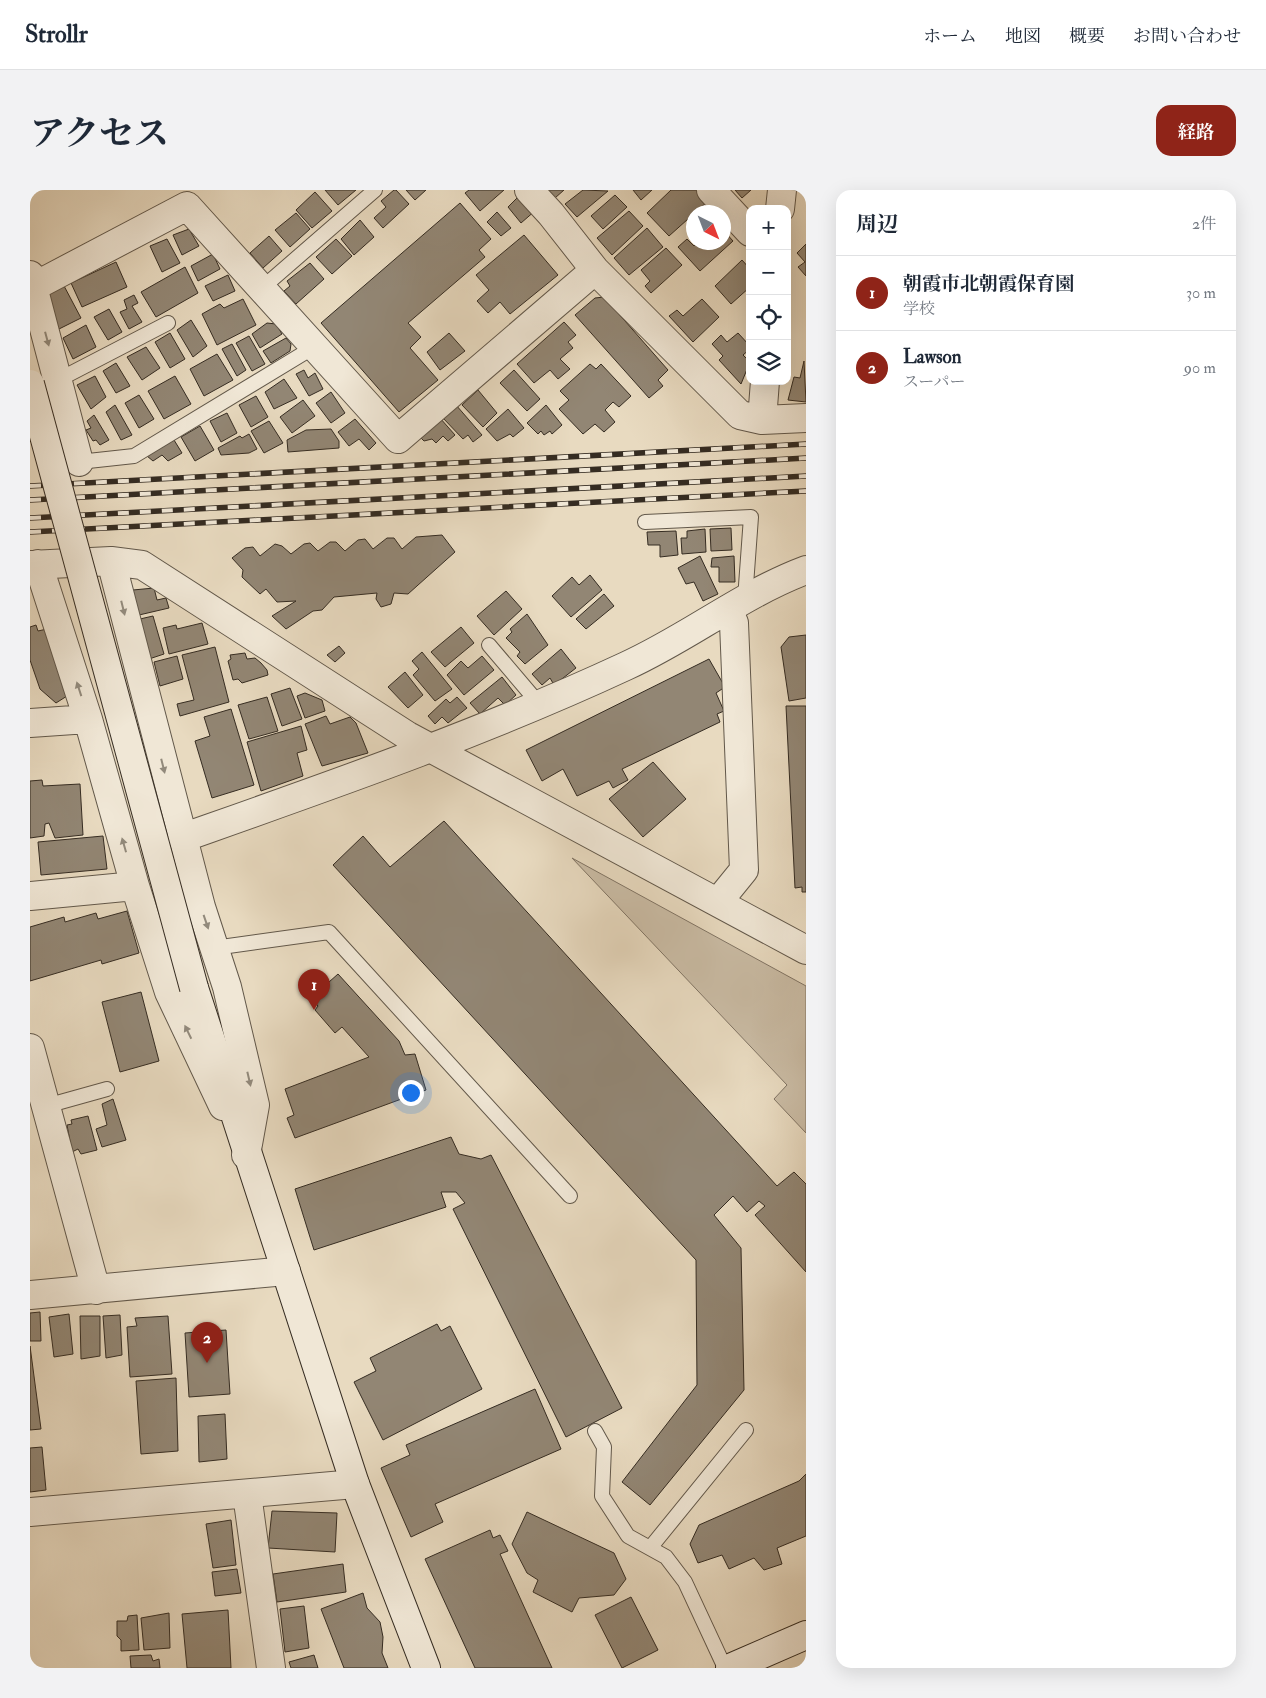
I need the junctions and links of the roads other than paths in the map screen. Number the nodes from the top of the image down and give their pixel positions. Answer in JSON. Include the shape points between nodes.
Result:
{"nodes":[{"id":1,"x":375,"y":190,"type":"edge"},
{"id":2,"x":529,"y":190,"type":"edge"},
{"id":3,"x":711,"y":190,"type":"edge"},
{"id":4,"x":782,"y":190,"type":"edge"},
{"id":5,"x":780,"y":205,"type":"edge"},
{"id":6,"x":746,"y":228,"type":"edge"},
{"id":7,"x":595,"y":270,"type":"junction"},
{"id":8,"x":32,"y":281,"type":"edge"},
{"id":9,"x":261,"y":289,"type":"junction"},
{"id":10,"x":168,"y":323,"type":"dead end"},
{"id":11,"x":314,"y":347,"type":"junction"},
{"id":12,"x":30,"y":384,"type":"edge"},
{"id":13,"x":765,"y":385,"type":"edge"},
{"id":14,"x":61,"y":392,"type":"junction"},
{"id":15,"x":30,"y":411,"type":"edge"},
{"id":16,"x":806,"y":418,"type":"edge"},
{"id":17,"x":762,"y":420,"type":"junction"},
{"id":18,"x":78,"y":462,"type":"joint"},
{"id":19,"x":645,"y":522,"type":"dead end"},
{"id":20,"x":111,"y":561,"type":"junction"},
{"id":21,"x":34,"y":564,"type":"edge"},
{"id":22,"x":806,"y":570,"type":"edge"},
{"id":23,"x":737,"y":604,"type":"junction"},
{"id":24,"x":489,"y":645,"type":"dead end"},
{"id":25,"x":540,"y":705,"type":"junction"},
{"id":26,"x":88,"y":719,"type":"junction"},
{"id":27,"x":30,"y":723,"type":"edge"},
{"id":28,"x":430,"y":748,"type":"junction"},
{"id":29,"x":182,"y":838,"type":"junction"},
{"id":30,"x":135,"y":886,"type":"junction"},
{"id":31,"x":30,"y":896,"type":"edge"},
{"id":32,"x":718,"y":902,"type":"junction"},
{"id":33,"x":214,"y":948,"type":"junction"},
{"id":34,"x":806,"y":950,"type":"edge"},
{"id":35,"x":30,"y":1048,"type":"edge"},
{"id":36,"x":107,"y":1089,"type":"dead end"},
{"id":37,"x":40,"y":1097,"type":"edge"},
{"id":38,"x":246,"y":1155,"type":"junction"},
{"id":39,"x":570,"y":1196,"type":"dead end"},
{"id":40,"x":286,"y":1271,"type":"junction"},
{"id":41,"x":96,"y":1290,"type":"junction"},
{"id":42,"x":30,"y":1295,"type":"edge"},
{"id":43,"x":746,"y":1430,"type":"dead end"},
{"id":44,"x":595,"y":1431,"type":"dead end"},
{"id":45,"x":354,"y":1484,"type":"junction"},
{"id":46,"x":247,"y":1494,"type":"junction"},
{"id":47,"x":30,"y":1512,"type":"edge"},
{"id":48,"x":650,"y":1548,"type":"junction"},
{"id":49,"x":806,"y":1636,"type":"edge"},
{"id":50,"x":271,"y":1668,"type":"edge"},
{"id":51,"x":426,"y":1668,"type":"edge"},
{"id":52,"x":725,"y":1668,"type":"edge"},
{"id":53,"x":730,"y":1668,"type":"edge"}],
"edges":[{"from":1,"to":9,"type":"lane"},
{"from":2,"to":7,"type":"street"},
{"from":3,"to":6,"type":"street"},
{"from":4,"to":5,"type":"street"},
{"from":7,"to":11,"type":"street","via":[[398,439]]},
{"from":7,"to":17,"type":"street","via":[[740,415]]},
{"from":8,"to":9,"type":"street","via":[[187,206]]},
{"from":8,"to":14,"type":"street","one_way":true},
{"from":9,"to":11,"type":"street"},
{"from":10,"to":14,"type":"lane"},
{"from":11,"to":18,"type":"lane","via":[[134,456]]},
{"from":12,"to":38,"type":"street","bridge":true,"via":[[194,988]]},
{"from":13,"to":17,"type":"street"},
{"from":14,"to":15,"type":"street"},
{"from":14,"to":18,"type":"street"},
{"from":16,"to":17,"type":"street"},
{"from":19,"to":23,"type":"lane","via":[[751,517]]},
{"from":20,"to":21,"type":"street"},
{"from":20,"to":28,"type":"street","via":[[142,565]]},
{"from":20,"to":29,"type":"street","one_way":true},
{"from":26,"to":21,"type":"street","one_way":true},
{"from":22,"to":23,"type":"street","via":[[776,581]]},
{"from":23,"to":25,"type":"street","via":[[629,665]]},
{"from":23,"to":32,"type":"street","via":[[734,622],[744,870]]},
{"from":24,"to":25,"type":"lane"},
{"from":25,"to":28,"type":"street"},
{"from":26,"to":27,"type":"street"},
{"from":30,"to":26,"type":"street","one_way":true},
{"from":28,"to":29,"type":"street"},
{"from":28,"to":32,"type":"street"},
{"from":29,"to":33,"type":"street","one_way":true},
{"from":30,"to":31,"type":"street"},
{"from":38,"to":30,"type":"street","one_way":true,"via":[[169,992]]},
{"from":32,"to":34,"type":"street"},
{"from":33,"to":38,"type":"street","one_way":true,"via":[[228,987],[256,1105]]},
{"from":33,"to":39,"type":"lane","via":[[329,932]]},
{"from":35,"to":37,"type":"street"},
{"from":36,"to":37,"type":"lane"},
{"from":37,"to":41,"type":"street"},
{"from":38,"to":40,"type":"street"},
{"from":40,"to":41,"type":"street"},
{"from":40,"to":45,"type":"street"},
{"from":41,"to":42,"type":"street"},
{"from":43,"to":48,"type":"lane"},
{"from":44,"to":48,"type":"lane","via":[[604,1447],[602,1496],[628,1536]]},
{"from":45,"to":46,"type":"street"},
{"from":45,"to":51,"type":"street"},
{"from":46,"to":47,"type":"street"},
{"from":46,"to":50,"type":"street"},
{"from":48,"to":52,"type":"lane","via":[[666,1558],[684,1582]]},
{"from":49,"to":53,"type":"street"}]}
